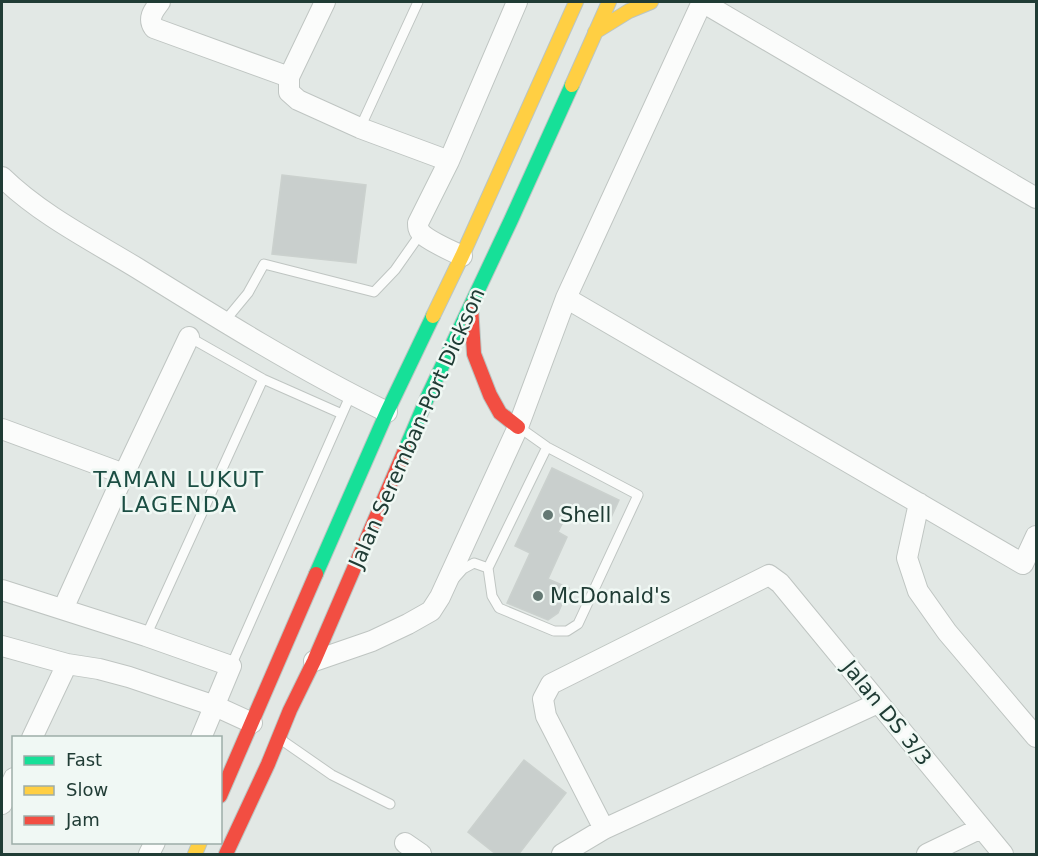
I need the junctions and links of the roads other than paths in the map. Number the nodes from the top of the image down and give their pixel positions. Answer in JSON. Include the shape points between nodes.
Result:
{"nodes":[{"id":1,"x":160,"y":2,"type":"edge"},
{"id":2,"x":325,"y":2,"type":"edge"},
{"id":3,"x":418,"y":2,"type":"edge"},
{"id":4,"x":517,"y":2,"type":"edge"},
{"id":5,"x":576,"y":2,"type":"edge"},
{"id":6,"x":609,"y":2,"type":"edge"},
{"id":7,"x":651,"y":2,"type":"edge"},
{"id":8,"x":702,"y":2,"type":"edge"},
{"id":9,"x":595,"y":33,"type":"junction"},
{"id":10,"x":289,"y":77,"type":"junction"},
{"id":11,"x":360,"y":128,"type":"junction"},
{"id":12,"x":449,"y":161,"type":"junction"},
{"id":13,"x":2,"y":177,"type":"edge"},
{"id":14,"x":1036,"y":198,"type":"edge"},
{"id":15,"x":421,"y":233,"type":"junction"},
{"id":16,"x":462,"y":256,"type":"junction"},
{"id":17,"x":566,"y":298,"type":"junction"},
{"id":18,"x":470,"y":304,"type":"junction"},
{"id":19,"x":224,"y":322,"type":"junction"},
{"id":20,"x":189,"y":337,"type":"joint"},
{"id":21,"x":263,"y":379,"type":"junction"},
{"id":22,"x":351,"y":394,"type":"junction"},
{"id":23,"x":428,"y":396,"type":"junction"},
{"id":24,"x":342,"y":414,"type":"junction"},
{"id":25,"x":400,"y":414,"type":"junction"},
{"id":26,"x":518,"y":428,"type":"junction"},
{"id":27,"x":2,"y":429,"type":"edge"},
{"id":28,"x":407,"y":444,"type":"junction"},
{"id":29,"x":547,"y":447,"type":"junction"},
{"id":30,"x":124,"y":474,"type":"junction"},
{"id":31,"x":919,"y":503,"type":"junction"},
{"id":32,"x":1036,"y":536,"type":"edge"},
{"id":33,"x":488,"y":568,"type":"junction"},
{"id":34,"x":2,"y":590,"type":"edge"},
{"id":35,"x":440,"y":597,"type":"junction"},
{"id":36,"x":63,"y":609,"type":"junction"},
{"id":37,"x":146,"y":636,"type":"junction"},
{"id":38,"x":2,"y":646,"type":"edge"},
{"id":39,"x":314,"y":661,"type":"junction"},
{"id":40,"x":67,"y":664,"type":"junction"},
{"id":41,"x":231,"y":666,"type":"junction"},
{"id":42,"x":878,"y":703,"type":"junction"},
{"id":43,"x":215,"y":706,"type":"junction"},
{"id":44,"x":290,"y":710,"type":"junction"},
{"id":45,"x":264,"y":721,"type":"junction"},
{"id":46,"x":33,"y":736,"type":"edge"},
{"id":47,"x":202,"y":736,"type":"edge"},
{"id":48,"x":1036,"y":737,"type":"edge"},
{"id":49,"x":279,"y":738,"type":"junction"},
{"id":50,"x":268,"y":764,"type":"junction"},
{"id":51,"x":12,"y":782,"type":"edge"},
{"id":52,"x":222,"y":793,"type":"edge"},
{"id":53,"x":2,"y":800,"type":"edge"},
{"id":54,"x":390,"y":804,"type":"dead end"},
{"id":55,"x":981,"y":828,"type":"junction"},
{"id":56,"x":604,"y":830,"type":"junction"},
{"id":57,"x":405,"y":843,"type":"dead end"},
{"id":58,"x":226,"y":855,"type":"edge"},
{"id":59,"x":421,"y":855,"type":"edge"},
{"id":60,"x":562,"y":855,"type":"edge"},
{"id":61,"x":927,"y":855,"type":"edge"},
{"id":62,"x":1003,"y":855,"type":"edge"}],
"edges":[{"from":1,"to":10,"type":"street","via":[[151,15],[154,28]]},
{"from":2,"to":10,"type":"street"},
{"from":3,"to":11,"type":"lane"},
{"from":4,"to":12,"type":"street"},
{"from":5,"to":16,"type":"highway","name":"Jalan Seremban-Port Dickson"},
{"from":6,"to":9,"type":"highway","name":"Jalan Seremban-Port Dickson"},
{"from":7,"to":9,"type":"highway","via":[[617,16]]},
{"from":8,"to":14,"type":"street"},
{"from":8,"to":17,"type":"street"},
{"from":9,"to":18,"type":"highway","name":"Jalan Seremban-Port Dickson"},
{"from":10,"to":11,"type":"street","via":[[289,92],[298,100]]},
{"from":11,"to":12,"type":"street"},
{"from":12,"to":15,"type":"street","via":[[418,223]]},
{"from":13,"to":19,"type":"street","via":[[54,218]]},
{"from":15,"to":16,"type":"street"},
{"from":15,"to":19,"type":"lane","via":[[374,292],[264,264],[248,293]]},
{"from":16,"to":25,"type":"highway","name":"Jalan Seremban-Port Dickson"},
{"from":17,"to":26,"type":"street"},
{"from":17,"to":31,"type":"street"},
{"from":18,"to":23,"type":"highway","name":"Jalan Seremban-Port Dickson"},
{"from":18,"to":26,"type":"highway","via":[[474,354],[490,395],[501,413]]},
{"from":19,"to":22,"type":"street"},
{"from":20,"to":21,"type":"lane"},
{"from":20,"to":30,"type":"street"},
{"from":21,"to":24,"type":"lane"},
{"from":21,"to":37,"type":"lane"},
{"from":22,"to":24,"type":"lane"},
{"from":22,"to":25,"type":"street"},
{"from":23,"to":25,"type":"highway"},
{"from":23,"to":28,"type":"highway","name":"Jalan Seremban-Port Dickson"},
{"from":24,"to":41,"type":"lane"},
{"from":25,"to":28,"type":"highway"},
{"from":25,"to":45,"type":"highway","name":"Jalan Seremban-Port Dickson"},
{"from":26,"to":29,"type":"lane"},
{"from":26,"to":35,"type":"street"},
{"from":27,"to":30,"type":"street"},
{"from":28,"to":39,"type":"highway","name":"Jalan Seremban-Port Dickson"},
{"from":29,"to":33,"type":"lane"},
{"from":29,"to":33,"type":"lane","via":[[638,495],[578,624],[567,631],[554,631],[499,608],[492,596]]},
{"from":30,"to":36,"type":"street"},
{"from":31,"to":32,"type":"street","via":[[1023,564]]},
{"from":31,"to":48,"type":"street","via":[[907,558],[918,591],[947,632]]},
{"from":33,"to":35,"type":"lane","via":[[474,563],[463,569]]},
{"from":34,"to":36,"type":"street"},
{"from":35,"to":39,"type":"street","via":[[431,611],[408,624]]},
{"from":36,"to":37,"type":"street"},
{"from":37,"to":41,"type":"street"},
{"from":38,"to":40,"type":"street"},
{"from":39,"to":44,"type":"highway","name":"Jalan Seremban-Port Dickson"},
{"from":40,"to":43,"type":"street","via":[[129,677]]},
{"from":40,"to":46,"type":"street"},
{"from":41,"to":43,"type":"street"},
{"from":42,"to":55,"type":"street","name":"Jalan DS 3/3"},
{"from":42,"to":56,"type":"street"},
{"from":42,"to":56,"type":"street","name":"Jalan DS 3/3","via":[[780,583],[769,575],[551,684],[543,699],[546,716]]},
{"from":43,"to":45,"type":"street"},
{"from":43,"to":47,"type":"street"},
{"from":44,"to":45,"type":"highway"},
{"from":44,"to":49,"type":"highway","name":"Jalan Seremban-Port Dickson"},
{"from":45,"to":50,"type":"highway","via":[[262,735],[271,755]]},
{"from":45,"to":52,"type":"highway","name":"Jalan Seremban-Port Dickson"},
{"from":49,"to":50,"type":"highway","name":"Jalan Seremban-Port Dickson"},
{"from":49,"to":54,"type":"lane","via":[[332,775]]},
{"from":50,"to":58,"type":"highway","name":"Jalan Seremban-Port Dickson"},
{"from":51,"to":53,"type":"street"},
{"from":55,"to":61,"type":"street"},
{"from":55,"to":62,"type":"street","name":"Jalan DS 3/3"},
{"from":56,"to":60,"type":"street"},
{"from":57,"to":59,"type":"street"}]}
